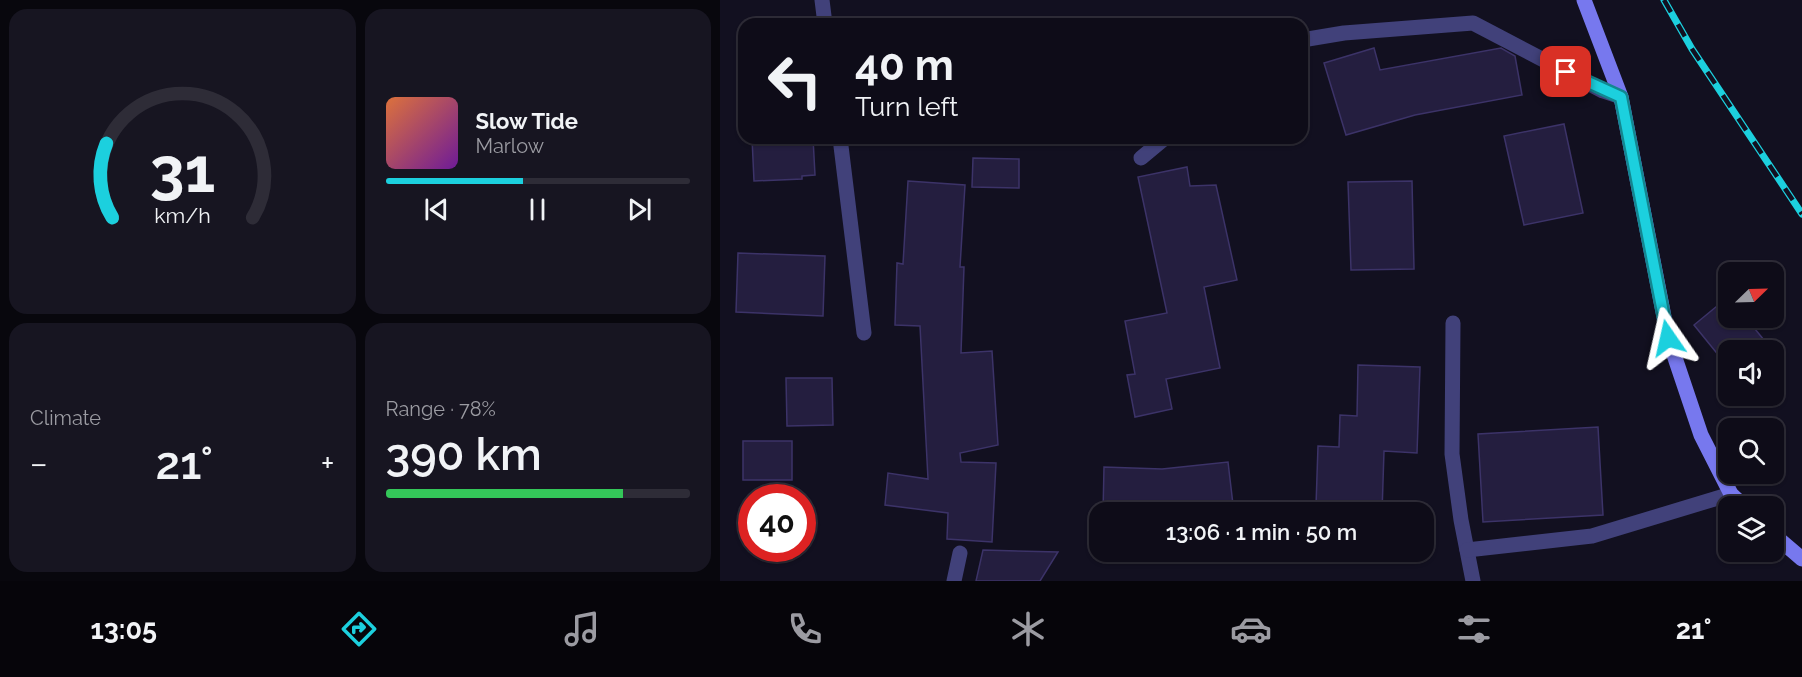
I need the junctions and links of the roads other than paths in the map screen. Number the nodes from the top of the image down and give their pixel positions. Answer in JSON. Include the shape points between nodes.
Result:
{"nodes":[{"id":1,"x":822,"y":0,"type":"edge"},
{"id":2,"x":1584,"y":0,"type":"edge"},
{"id":3,"x":824,"y":18,"type":"edge"},
{"id":4,"x":1308,"y":39,"type":"edge"},
{"id":5,"x":1621,"y":97,"type":"junction"},
{"id":6,"x":841,"y":144,"type":"edge"},
{"id":7,"x":1158,"y":144,"type":"edge"},
{"id":8,"x":1141,"y":158,"type":"dead end"},
{"id":9,"x":1453,"y":323,"type":"dead end"},
{"id":10,"x":864,"y":333,"type":"dead end"},
{"id":11,"x":1731,"y":494,"type":"joint"},
{"id":12,"x":1784,"y":543,"type":"edge"},
{"id":13,"x":1467,"y":550,"type":"junction"},
{"id":14,"x":960,"y":553,"type":"dead end"},
{"id":15,"x":1802,"y":559,"type":"edge"},
{"id":16,"x":954,"y":581,"type":"edge"},
{"id":17,"x":1473,"y":581,"type":"edge"}],
"edges":[{"from":1,"to":3,"type":"street"},
{"from":2,"to":5,"type":"street"},
{"from":4,"to":5,"type":"street","via":[[1473,23]]},
{"from":5,"to":11,"type":"street","via":[[1668,338],[1701,435]]},
{"from":6,"to":10,"type":"street"},
{"from":7,"to":8,"type":"street"},
{"from":9,"to":13,"type":"street","via":[[1452,454]]},
{"from":11,"to":13,"type":"street","via":[[1592,536]]},
{"from":12,"to":15,"type":"street"},
{"from":13,"to":17,"type":"street"},
{"from":14,"to":16,"type":"street"}]}
